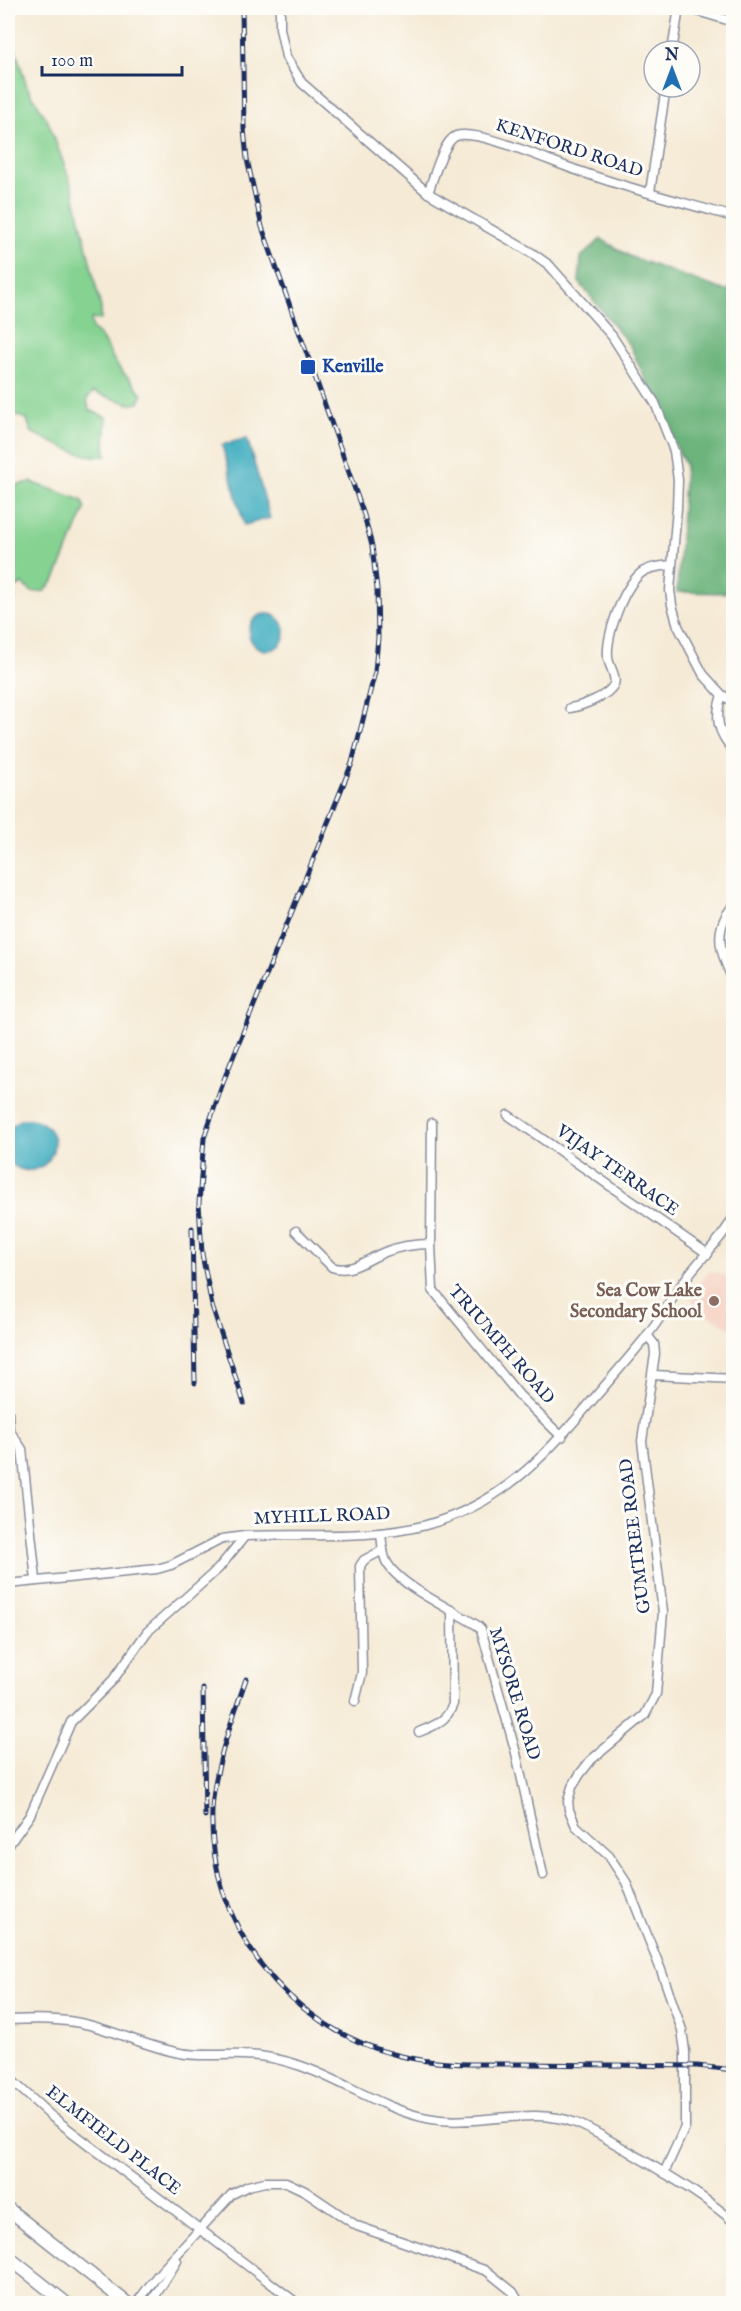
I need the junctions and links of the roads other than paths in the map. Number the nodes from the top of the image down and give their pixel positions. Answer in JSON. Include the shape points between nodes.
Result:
{"nodes":[{"id":1,"x":280,"y":8,"type":"edge"},
{"id":2,"x":679,"y":8,"type":"edge"},
{"id":3,"x":687,"y":8,"type":"edge"},
{"id":4,"x":734,"y":22,"type":"edge"},
{"id":5,"x":674,"y":39,"type":"edge"},
{"id":6,"x":664,"y":99,"type":"edge"},
{"id":7,"x":650,"y":192,"type":"junction"},
{"id":8,"x":428,"y":193,"type":"junction"},
{"id":9,"x":734,"y":217,"type":"edge"},
{"id":10,"x":671,"y":564,"type":"junction"},
{"id":11,"x":722,"y":695,"type":"junction"},
{"id":12,"x":734,"y":702,"type":"edge"},
{"id":13,"x":570,"y":708,"type":"dead end"},
{"id":14,"x":734,"y":751,"type":"edge"},
{"id":15,"x":734,"y":905,"type":"edge"},
{"id":16,"x":734,"y":982,"type":"edge"},
{"id":17,"x":508,"y":1115,"type":"dead end"},
{"id":18,"x":432,"y":1123,"type":"dead end"},
{"id":19,"x":734,"y":1216,"type":"edge"},
{"id":20,"x":296,"y":1231,"type":"dead end"},
{"id":21,"x":431,"y":1244,"type":"junction"},
{"id":22,"x":708,"y":1254,"type":"junction"},
{"id":23,"x":647,"y":1335,"type":"junction"},
{"id":24,"x":653,"y":1375,"type":"junction"},
{"id":25,"x":734,"y":1379,"type":"edge"},
{"id":26,"x":8,"y":1410,"type":"edge"},
{"id":27,"x":562,"y":1437,"type":"junction"},
{"id":28,"x":381,"y":1533,"type":"junction"},
{"id":29,"x":245,"y":1536,"type":"junction"},
{"id":30,"x":383,"y":1550,"type":"junction"},
{"id":31,"x":36,"y":1580,"type":"junction"},
{"id":32,"x":8,"y":1584,"type":"edge"},
{"id":33,"x":452,"y":1610,"type":"junction"},
{"id":34,"x":355,"y":1701,"type":"dead end"},
{"id":35,"x":419,"y":1732,"type":"dead end"},
{"id":36,"x":8,"y":1846,"type":"edge"},
{"id":37,"x":543,"y":1875,"type":"dead end"},
{"id":38,"x":8,"y":2020,"type":"edge"},
{"id":39,"x":8,"y":2077,"type":"edge"},
{"id":40,"x":664,"y":2173,"type":"junction"},
{"id":41,"x":8,"y":2209,"type":"edge"},
{"id":42,"x":734,"y":2222,"type":"edge"},
{"id":43,"x":201,"y":2229,"type":"junction"},
{"id":44,"x":183,"y":2250,"type":"junction"},
{"id":45,"x":8,"y":2257,"type":"edge"},
{"id":46,"x":138,"y":2300,"type":"edge"},
{"id":47,"x":150,"y":2303,"type":"edge"},
{"id":48,"x":67,"y":2304,"type":"edge"},
{"id":49,"x":128,"y":2304,"type":"edge"},
{"id":50,"x":298,"y":2304,"type":"edge"},
{"id":51,"x":520,"y":2304,"type":"edge"}],
"edges":[{"from":1,"to":8,"type":"street","via":[[286,57],[302,83]]},
{"from":2,"to":5,"type":"street"},
{"from":3,"to":4,"type":"street"},
{"from":6,"to":7,"type":"street"},
{"from":7,"to":8,"type":"street","name":"KENFORD ROAD","via":[[464,135],[446,144]]},
{"from":7,"to":9,"type":"street","name":"KENFORD ROAD"},
{"from":8,"to":10,"type":"street","via":[[549,265],[612,336],[655,403],[674,451],[678,480]]},
{"from":10,"to":11,"type":"street","via":[[672,605],[681,633],[703,674]]},
{"from":10,"to":13,"type":"street","via":[[651,568],[638,576],[613,620],[608,657],[615,680],[612,687],[587,704]]},
{"from":11,"to":12,"type":"street"},
{"from":11,"to":14,"type":"street","via":[[718,721]]},
{"from":15,"to":16,"type":"street","via":[[725,916],[719,942]]},
{"from":17,"to":22,"type":"street","name":"VIJAY TERRACE"},
{"from":18,"to":21,"type":"street","name":"TRIUMPH ROAD"},
{"from":19,"to":22,"type":"street"},
{"from":20,"to":21,"type":"street","via":[[337,1269],[349,1269],[396,1248]]},
{"from":21,"to":27,"type":"street","name":"TRIUMPH ROAD","via":[[432,1284],[437,1297],[519,1395]]},
{"from":22,"to":23,"type":"street"},
{"from":23,"to":24,"type":"street","name":"GUMTREE ROAD","via":[[655,1349]]},
{"from":23,"to":27,"type":"street","name":"MYHILL ROAD"},
{"from":24,"to":25,"type":"street"},
{"from":24,"to":40,"type":"street","name":"GUMTREE ROAD","via":[[642,1441],[663,1612],[656,1694],[645,1715],[591,1760],[572,1786],[568,1801],[576,1826],[609,1856],[626,1882],[682,2031],[685,2127]]},
{"from":26,"to":31,"type":"street","via":[[9,1430],[21,1449]]},
{"from":27,"to":28,"type":"street","name":"MYHILL ROAD","via":[[514,1482],[481,1504],[428,1525]]},
{"from":28,"to":29,"type":"street","name":"MYHILL ROAD"},
{"from":28,"to":30,"type":"street","name":"MYSORE ROAD"},
{"from":29,"to":31,"type":"street","via":[[222,1539],[157,1569]]},
{"from":29,"to":36,"type":"street","name":"MYHILL ROAD","via":[[210,1577],[147,1632],[113,1680],[71,1722],[30,1815]]},
{"from":30,"to":33,"type":"street","name":"MYSORE ROAD","via":[[397,1574]]},
{"from":30,"to":34,"type":"street","via":[[360,1566],[362,1673]]},
{"from":31,"to":32,"type":"street"},
{"from":33,"to":35,"type":"street","via":[[453,1704],[441,1722]]},
{"from":33,"to":37,"type":"street","name":"MYSORE ROAD","via":[[478,1626],[483,1634],[516,1753]]},
{"from":38,"to":40,"type":"street","via":[[57,2019],[90,2025],[183,2054],[275,2059],[427,2118],[460,2121],[558,2117],[589,2129]]},
{"from":39,"to":43,"type":"street","name":"ELMFIELD PLACE","via":[[51,2116]]},
{"from":40,"to":42,"type":"street"},
{"from":41,"to":49,"type":"main road"},
{"from":43,"to":44,"type":"street"},
{"from":43,"to":50,"type":"street","name":"ELMFIELD PLACE"},
{"from":43,"to":51,"type":"street","via":[[232,2194],[265,2182],[286,2182],[305,2190],[357,2226],[487,2271],[507,2286]]},
{"from":44,"to":46,"type":"street"},
{"from":44,"to":47,"type":"street"},
{"from":45,"to":48,"type":"main road"}]}
